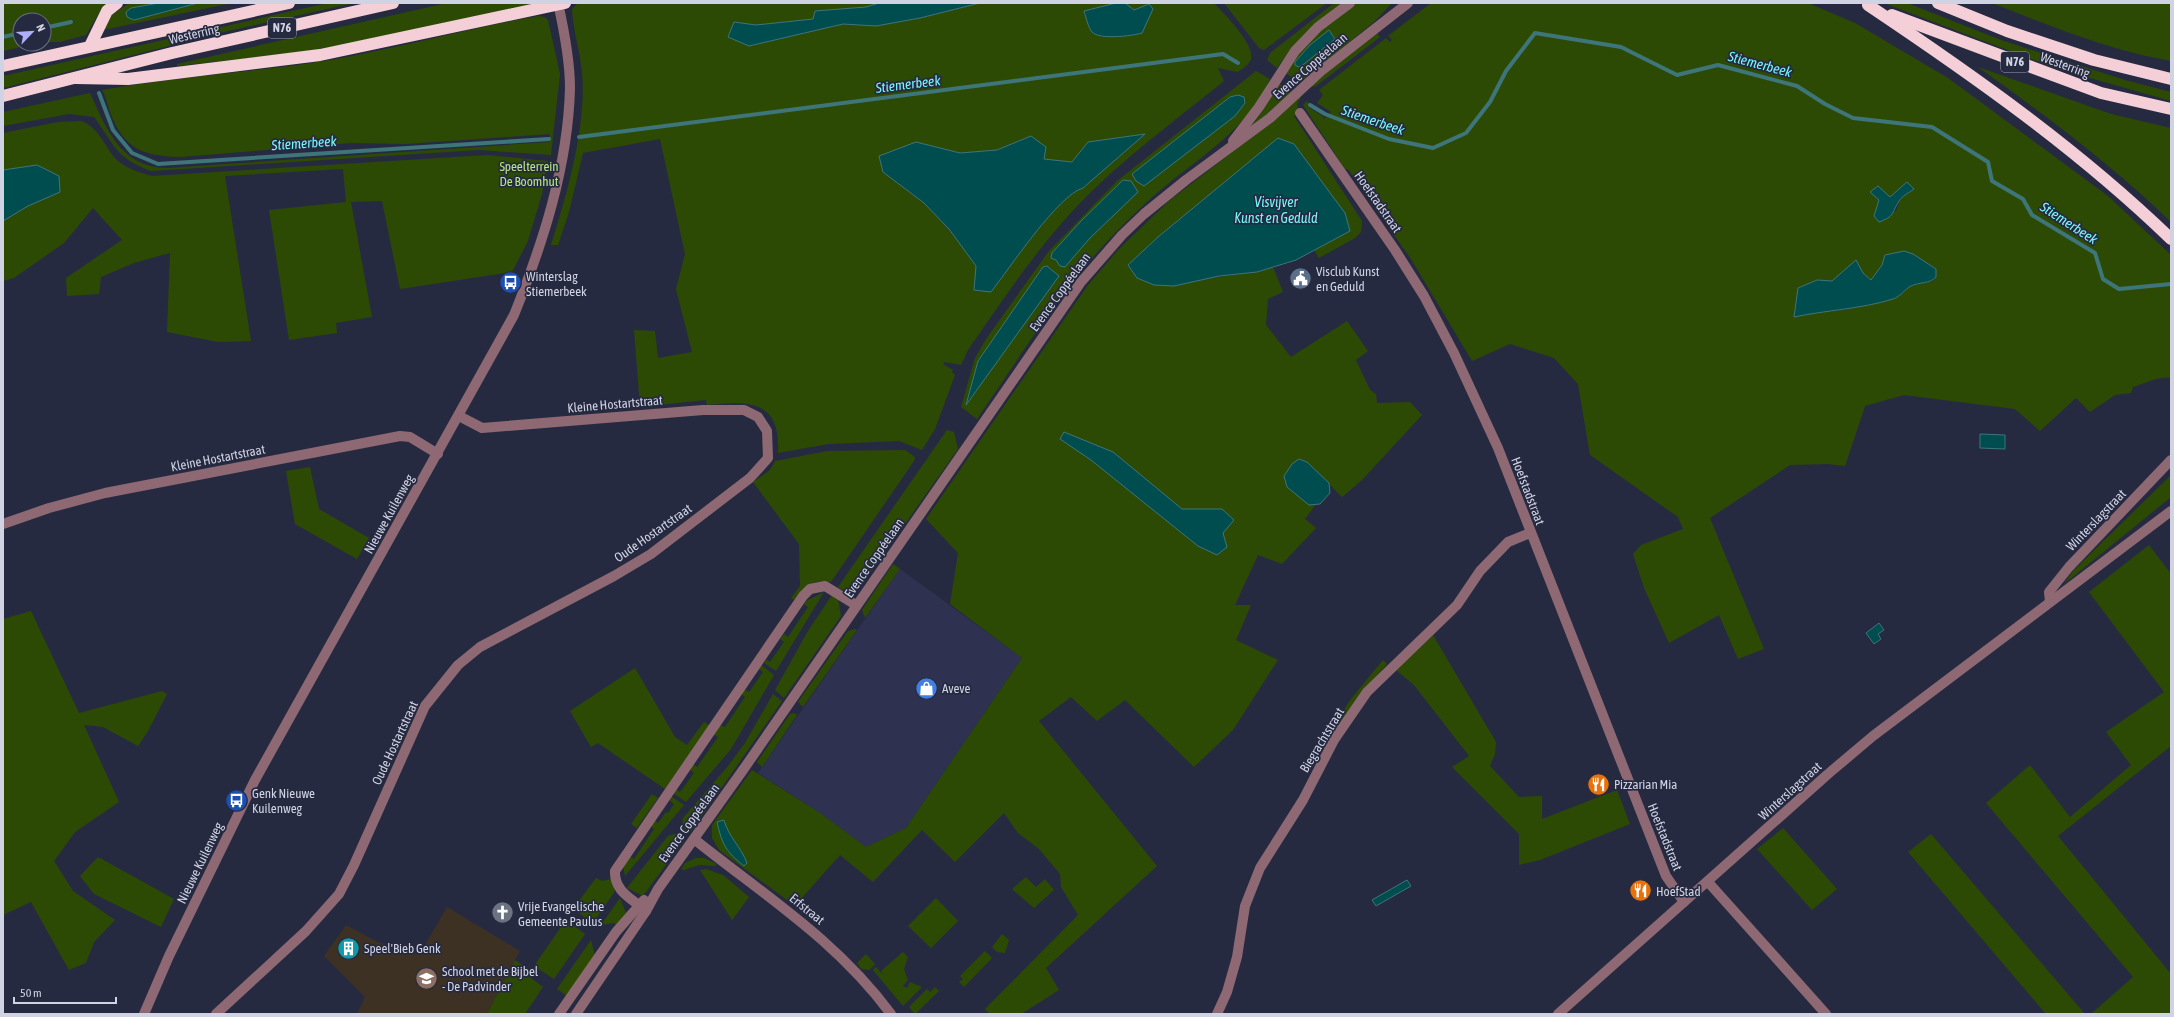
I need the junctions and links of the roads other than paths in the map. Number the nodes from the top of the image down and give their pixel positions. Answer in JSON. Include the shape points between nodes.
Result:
{"nodes":[{"id":1,"x":116,"y":3,"type":"edge"},
{"id":2,"x":289,"y":3,"type":"edge"},
{"id":3,"x":393,"y":3,"type":"edge"},
{"id":4,"x":561,"y":3,"type":"edge"},
{"id":5,"x":1350,"y":3,"type":"edge"},
{"id":6,"x":1408,"y":3,"type":"edge"},
{"id":7,"x":1938,"y":3,"type":"edge"},
{"id":8,"x":1866,"y":4,"type":"edge"},
{"id":9,"x":90,"y":46,"type":"junction"},
{"id":10,"x":3,"y":66,"type":"edge"},
{"id":11,"x":76,"y":78,"type":"junction"},
{"id":12,"x":2171,"y":79,"type":"edge"},
{"id":13,"x":3,"y":96,"type":"edge"},
{"id":14,"x":2171,"y":109,"type":"edge"},
{"id":15,"x":1300,"y":113,"type":"dead end"},
{"id":16,"x":1228,"y":147,"type":"junction"},
{"id":17,"x":2171,"y":239,"type":"edge"},
{"id":18,"x":459,"y":416,"type":"junction"},
{"id":19,"x":767,"y":431,"type":"joint"},
{"id":20,"x":438,"y":454,"type":"junction"},
{"id":21,"x":2171,"y":460,"type":"edge"},
{"id":22,"x":2171,"y":512,"type":"edge"},
{"id":23,"x":3,"y":524,"type":"edge"},
{"id":24,"x":1530,"y":533,"type":"junction"},
{"id":25,"x":2050,"y":602,"type":"junction"},
{"id":26,"x":856,"y":605,"type":"junction"},
{"id":27,"x":694,"y":839,"type":"junction"},
{"id":28,"x":1708,"y":882,"type":"junction"},
{"id":29,"x":1684,"y":902,"type":"junction"},
{"id":30,"x":643,"y":908,"type":"junction"},
{"id":31,"x":144,"y":1014,"type":"edge"},
{"id":32,"x":216,"y":1014,"type":"edge"},
{"id":33,"x":559,"y":1014,"type":"edge"},
{"id":34,"x":576,"y":1014,"type":"edge"},
{"id":35,"x":891,"y":1014,"type":"edge"},
{"id":36,"x":1217,"y":1014,"type":"edge"},
{"id":37,"x":1558,"y":1014,"type":"edge"},
{"id":38,"x":1826,"y":1014,"type":"edge"}],
"edges":[{"from":1,"to":9,"type":"highway","via":[[107,11]]},
{"from":2,"to":9,"type":"highway","name":"Westerring","number":"N76"},
{"from":3,"to":11,"type":"highway","name":"Westerring","number":"N76","via":[[172,53]]},
{"from":4,"to":11,"type":"highway","via":[[320,55],[128,79]]},
{"from":4,"to":18,"type":"street","name":"Nieuwe Kuilenweg","via":[[570,88],[561,160],[550,213],[534,266],[514,315]]},
{"from":5,"to":16,"type":"street","name":"Evence Coppéelaan","via":[[1318,27],[1295,51],[1259,107]]},
{"from":6,"to":16,"type":"street","name":"Evence Coppéelaan","via":[[1316,74],[1270,118]]},
{"from":7,"to":12,"type":"highway","name":"Westerring","number":"N76","via":[[2094,60]]},
{"from":8,"to":14,"type":"highway","name":"Westerring","number":"N76","via":[[2101,93]]},
{"from":8,"to":17,"type":"highway","via":[[1963,68],[2031,120],[2121,193]]},
{"from":9,"to":10,"type":"highway","name":"Westerring","number":"N76"},
{"from":11,"to":13,"type":"highway","name":"Westerring","number":"N76"},
{"from":15,"to":24,"type":"street","name":"Hoefstadstraat","via":[[1385,234],[1424,296],[1495,441]]},
{"from":16,"to":26,"type":"street","name":"Evence Coppéelaan","via":[[1144,214],[1095,265]]},
{"from":18,"to":19,"type":"street","name":"Kleine Hostartstraat","via":[[482,428],[703,410],[744,410],[758,417]]},
{"from":18,"to":20,"type":"street","name":"Nieuwe Kuilenweg"},
{"from":19,"to":32,"type":"street","name":"Oude Hostartstraat","via":[[768,458],[750,478],[650,554],[614,576],[480,647],[458,665],[425,706],[339,894],[306,931]]},
{"from":20,"to":23,"type":"street","name":"Kleine Hostartstraat","via":[[410,437],[400,436],[105,493]]},
{"from":20,"to":31,"type":"street","name":"Nieuwe Kuilenweg","via":[[255,780],[169,956]]},
{"from":21,"to":25,"type":"street","name":"Winterslagstraat","via":[[2069,567],[2049,592]]},
{"from":22,"to":25,"type":"street","name":"Winterslagstraat"},
{"from":24,"to":29,"type":"street","name":"Hoefstadstraat","via":[[1666,876]]},
{"from":24,"to":36,"type":"street","name":"Biegrachtstraat","via":[[1508,542],[1480,571],[1457,605],[1368,692],[1334,740],[1303,800],[1260,868],[1245,906],[1237,957]]},
{"from":25,"to":28,"type":"street","name":"Winterslagstraat","via":[[1873,736]]},
{"from":26,"to":27,"type":"street","name":"Evence Coppéelaan"},
{"from":26,"to":30,"type":"street","via":[[825,586],[810,589],[803,596],[615,871],[620,890]]},
{"from":27,"to":30,"type":"street","name":"Evence Coppéelaan"},
{"from":27,"to":35,"type":"street","name":"Erfstraat","via":[[817,934],[837,952]]},
{"from":28,"to":29,"type":"street","name":"Winterslagstraat"},
{"from":28,"to":38,"type":"street"},
{"from":29,"to":37,"type":"street","name":"Winterslagstraat"},
{"from":30,"to":33,"type":"street","via":[[616,932]]},
{"from":30,"to":34,"type":"street","name":"Evence Coppéelaan"}]}
